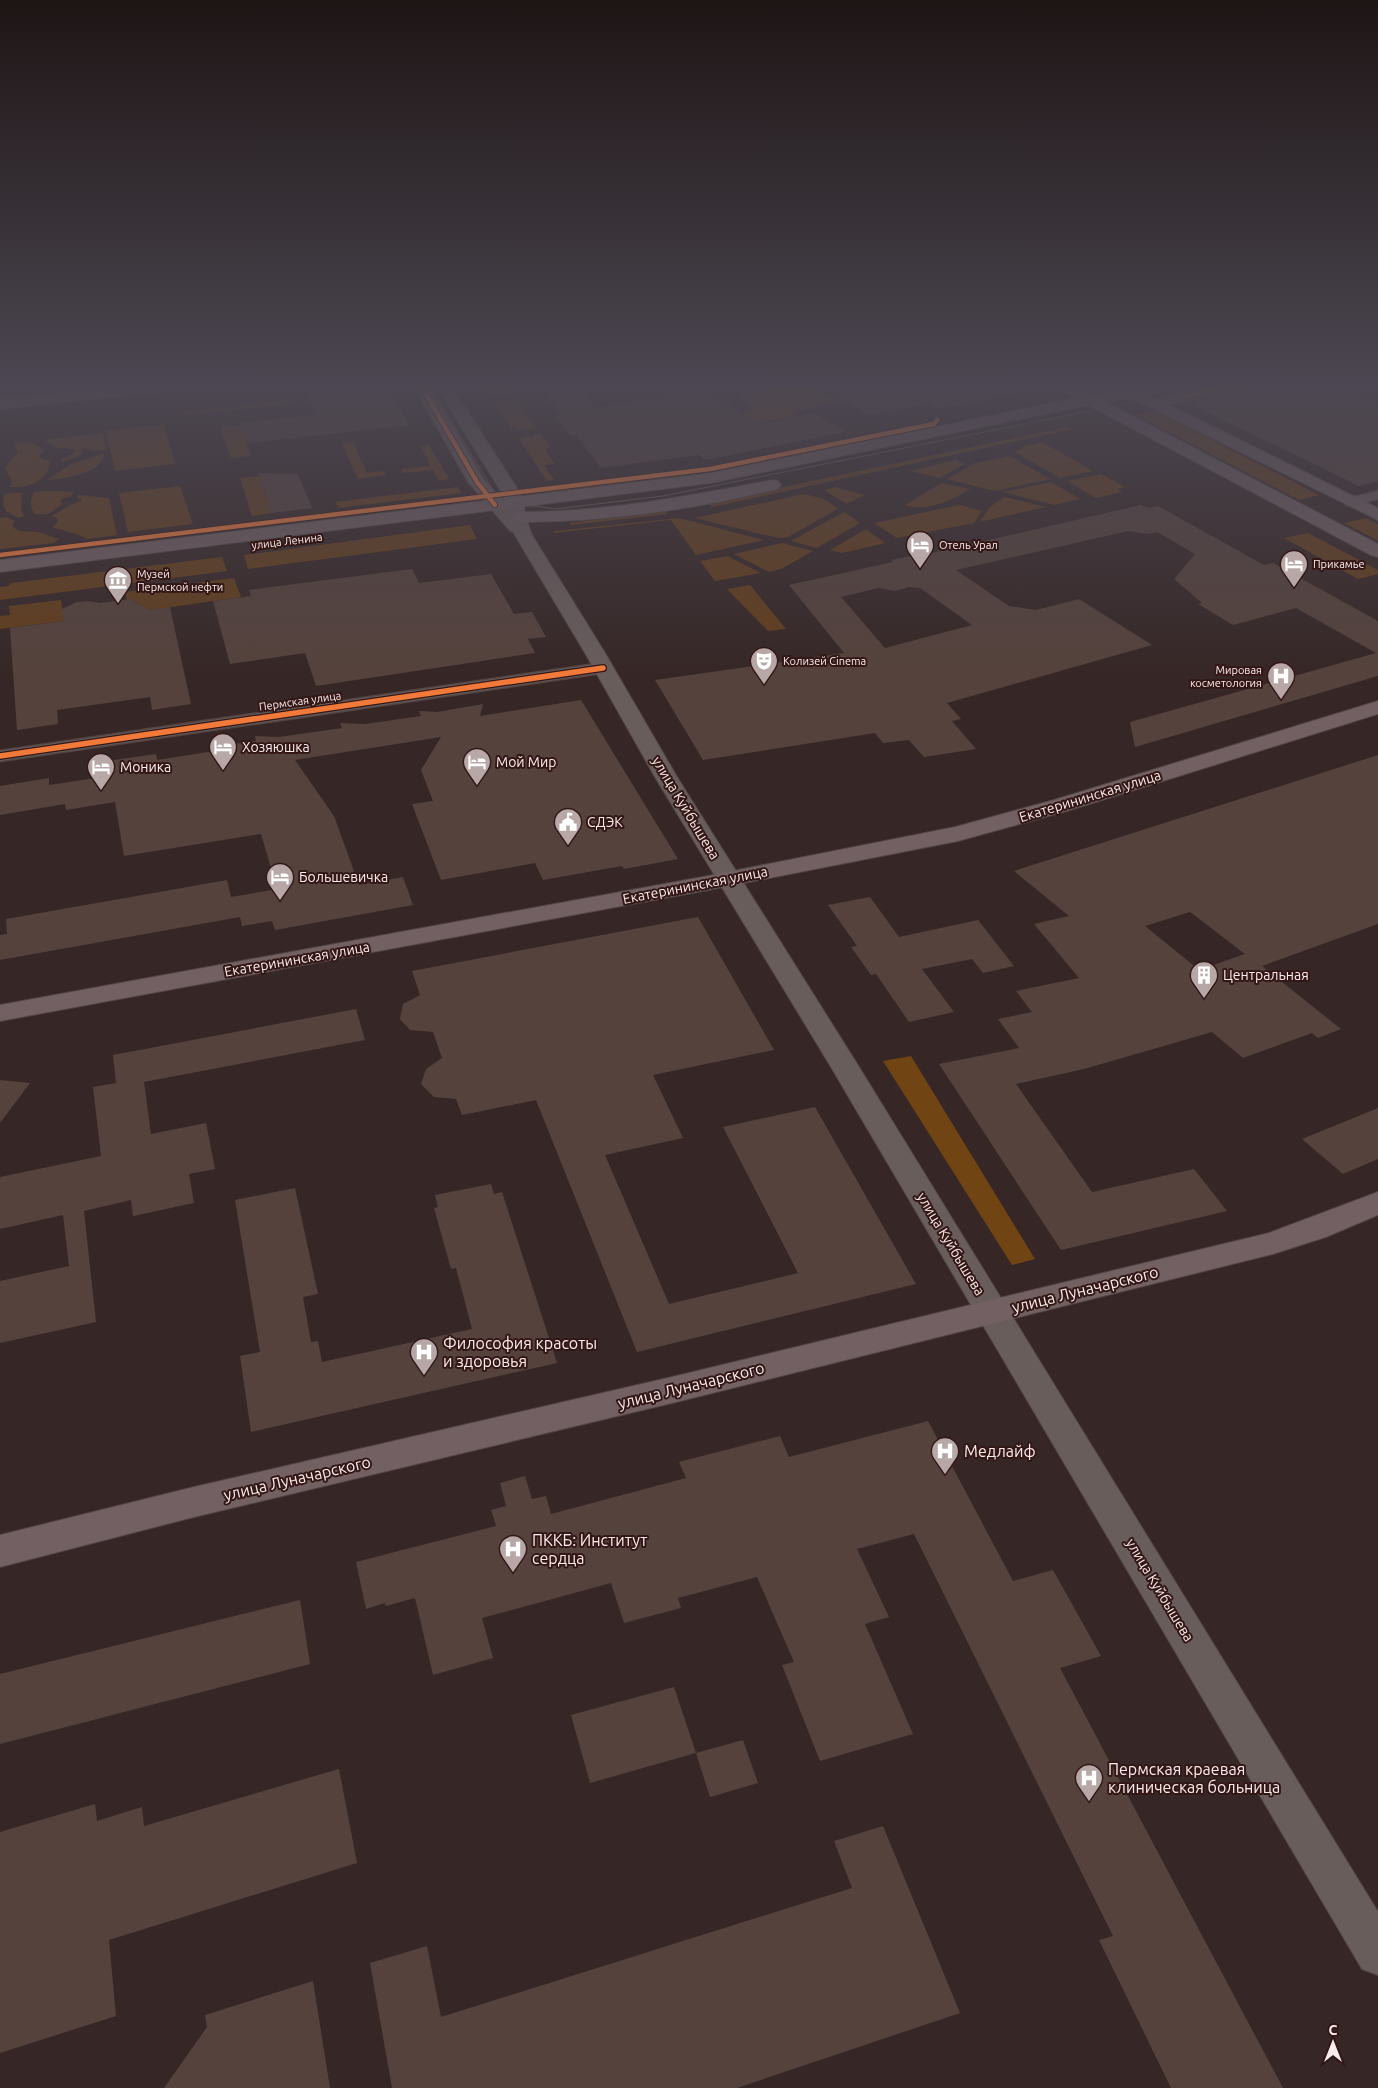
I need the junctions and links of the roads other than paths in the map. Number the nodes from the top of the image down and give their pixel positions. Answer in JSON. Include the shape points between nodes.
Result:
{"nodes":[{"id":1,"x":476,"y":479,"type":"edge"},
{"id":2,"x":494,"y":479,"type":"edge"},
{"id":3,"x":693,"y":479,"type":"edge"},
{"id":4,"x":1242,"y":479,"type":"edge"},
{"id":5,"x":1307,"y":479,"type":"edge"},
{"id":6,"x":784,"y":483,"type":"dead end"},
{"id":7,"x":1378,"y":495,"type":"edge"},
{"id":8,"x":1352,"y":502,"type":"junction"},
{"id":9,"x":509,"y":507,"type":"junction"},
{"id":10,"x":1308,"y":514,"type":"junction"},
{"id":11,"x":1378,"y":514,"type":"edge"},
{"id":12,"x":1378,"y":550,"type":"edge"},
{"id":13,"x":0,"y":566,"type":"edge"},
{"id":14,"x":0,"y":578,"type":"edge"},
{"id":15,"x":603,"y":668,"type":"junction"},
{"id":16,"x":1378,"y":707,"type":"edge"},
{"id":17,"x":0,"y":756,"type":"edge"},
{"id":18,"x":728,"y":879,"type":"junction"},
{"id":19,"x":0,"y":1013,"type":"edge"},
{"id":20,"x":1378,"y":1203,"type":"edge"},
{"id":21,"x":992,"y":1312,"type":"junction"},
{"id":22,"x":0,"y":1551,"type":"edge"},
{"id":23,"x":1378,"y":1953,"type":"edge"}],
"edges":[{"from":1,"to":9,"type":"main road","name":"улица Куйбышева"},
{"from":2,"to":9,"type":"main road","name":"улица Куйбышева"},
{"from":3,"to":9,"type":"main road","via":[[544,499],[524,498]]},
{"from":4,"to":10,"type":"main road"},
{"from":5,"to":8,"type":"main road"},
{"from":6,"to":9,"type":"main road","name":"улица Ленина","via":[[674,504],[560,517]]},
{"from":7,"to":8,"type":"street"},
{"from":8,"to":10,"type":"main road"},
{"from":8,"to":11,"type":"main road"},
{"from":9,"to":13,"type":"main road","name":"улица Ленина"},
{"from":9,"to":14,"type":"main road","name":"улица Ленина","via":[[443,522]]},
{"from":9,"to":15,"type":"main road","name":"улица Куйбышева"},
{"from":10,"to":12,"type":"main road"},
{"from":15,"to":17,"type":"street","name":"Пермская улица"},
{"from":15,"to":18,"type":"main road","name":"улица Куйбышева"},
{"from":16,"to":18,"type":"main road","name":"Екатерининская улица","via":[[958,834]]},
{"from":18,"to":19,"type":"main road","name":"Екатерининская улица"},
{"from":18,"to":21,"type":"main road","name":"улица Куйбышева"},
{"from":20,"to":21,"type":"main road","name":"улица Луначарского","via":[[1273,1243]]},
{"from":21,"to":22,"type":"main road","name":"улица Луначарского"},
{"from":21,"to":23,"type":"main road","name":"улица Куйбышева"}]}
